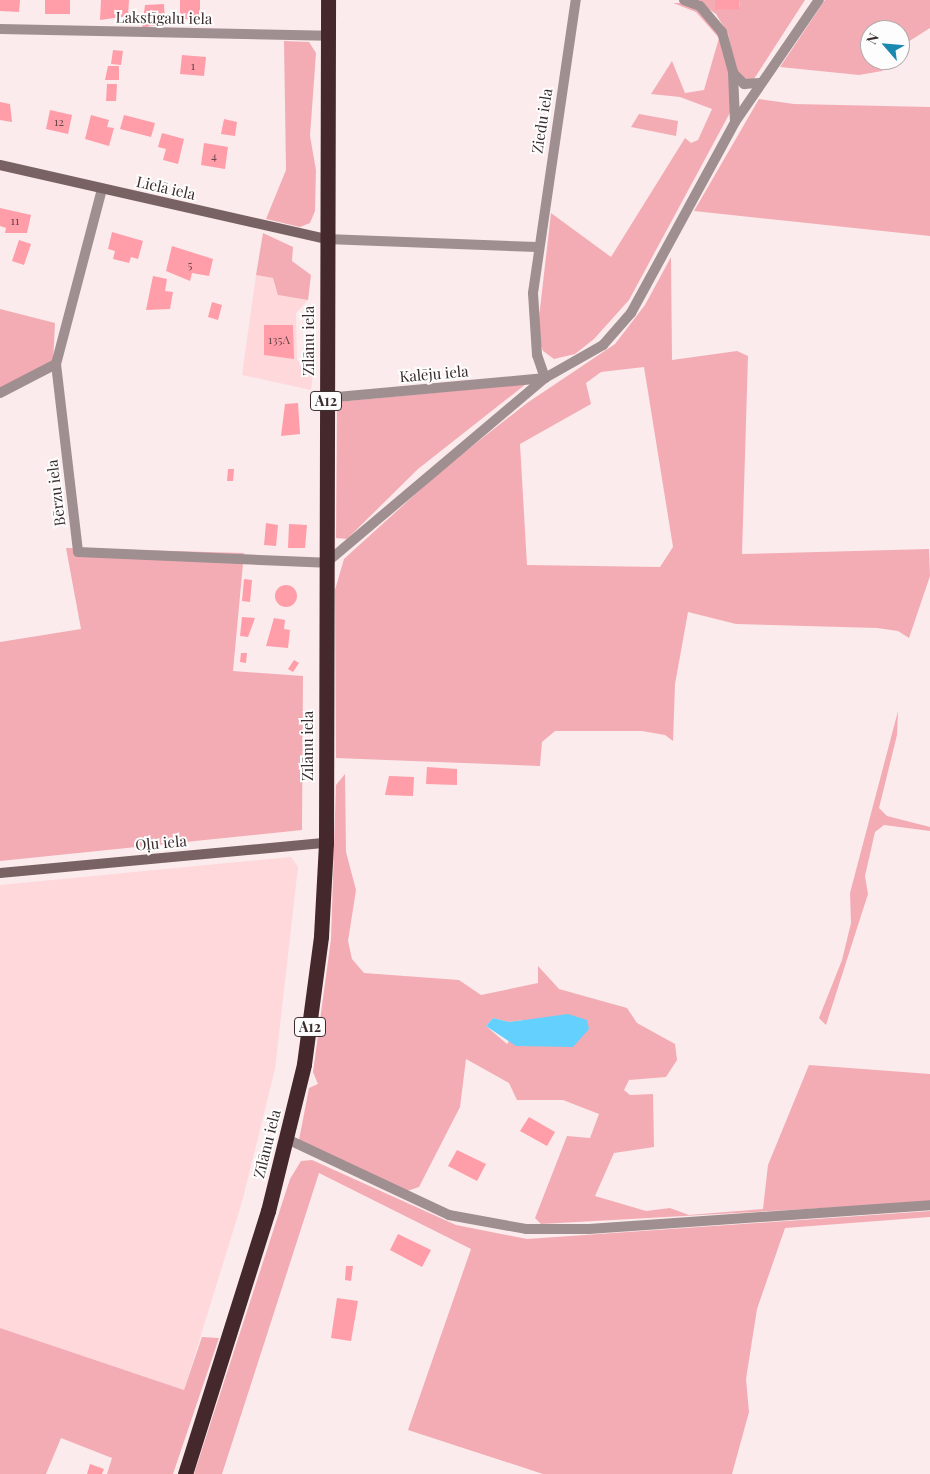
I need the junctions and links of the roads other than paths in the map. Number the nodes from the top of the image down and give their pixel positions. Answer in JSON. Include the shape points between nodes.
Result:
{"nodes":[{"id":1,"x":328,"y":0,"type":"edge"},
{"id":2,"x":576,"y":0,"type":"edge"},
{"id":3,"x":684,"y":0,"type":"edge"},
{"id":4,"x":818,"y":0,"type":"edge"},
{"id":5,"x":0,"y":29,"type":"edge"},
{"id":6,"x":328,"y":36,"type":"junction"},
{"id":7,"x":733,"y":72,"type":"junction"},
{"id":8,"x":760,"y":83,"type":"junction"},
{"id":9,"x":735,"y":122,"type":"junction"},
{"id":10,"x":0,"y":165,"type":"edge"},
{"id":11,"x":102,"y":189,"type":"junction"},
{"id":12,"x":326,"y":239,"type":"junction"},
{"id":13,"x":537,"y":247,"type":"junction"},
{"id":14,"x":56,"y":364,"type":"junction"},
{"id":15,"x":544,"y":378,"type":"junction"},
{"id":16,"x":0,"y":393,"type":"edge"},
{"id":17,"x":326,"y":398,"type":"junction"},
{"id":18,"x":326,"y":563,"type":"junction"},
{"id":19,"x":326,"y":842,"type":"junction"},
{"id":20,"x":0,"y":873,"type":"edge"},
{"id":21,"x":287,"y":1139,"type":"junction"},
{"id":22,"x":930,"y":1206,"type":"edge"},
{"id":23,"x":185,"y":1474,"type":"edge"}],
"edges":[{"from":1,"to":6,"type":"highway","name":"Zīlānu iela","number":"A12"},
{"from":2,"to":13,"type":"street","name":"Ziedu iela"},
{"from":3,"to":7,"type":"street","via":[[700,6],[715,20],[728,48]]},
{"from":4,"to":8,"type":"street"},
{"from":5,"to":6,"type":"street","name":"Lakstīgalu iela"},
{"from":6,"to":12,"type":"highway","name":"Zīlānu iela","number":"A12"},
{"from":7,"to":8,"type":"street","via":[[744,84]]},
{"from":7,"to":9,"type":"street"},
{"from":8,"to":9,"type":"street"},
{"from":9,"to":15,"type":"street","via":[[631,312],[603,345]]},
{"from":10,"to":11,"type":"street","name":"Lielā iela"},
{"from":11,"to":12,"type":"street","name":"Lielā iela"},
{"from":11,"to":14,"type":"street","name":"Bērzu iela"},
{"from":12,"to":13,"type":"street"},
{"from":12,"to":17,"type":"highway","name":"Zīlānu iela","number":"A12"},
{"from":13,"to":15,"type":"street","name":"Ziedu iela","via":[[534,333]]},
{"from":14,"to":16,"type":"street"},
{"from":14,"to":18,"type":"street","name":"Bērzu iela","via":[[78,552]]},
{"from":15,"to":17,"type":"street","name":"Kalēju iela"},
{"from":15,"to":18,"type":"street"},
{"from":17,"to":18,"type":"highway","name":"Zīlānu iela","number":"A12"},
{"from":18,"to":19,"type":"highway","name":"Zīlānu iela","number":"A12"},
{"from":19,"to":20,"type":"street","name":"Oļu iela"},
{"from":19,"to":21,"type":"highway","name":"Zīlānu iela","number":"A12","via":[[312,1011]]},
{"from":21,"to":22,"type":"street","via":[[448,1215],[526,1229],[589,1229]]},
{"from":21,"to":23,"type":"highway","name":"Zīlānu iela","number":"A12","via":[[268,1212]]}]}
